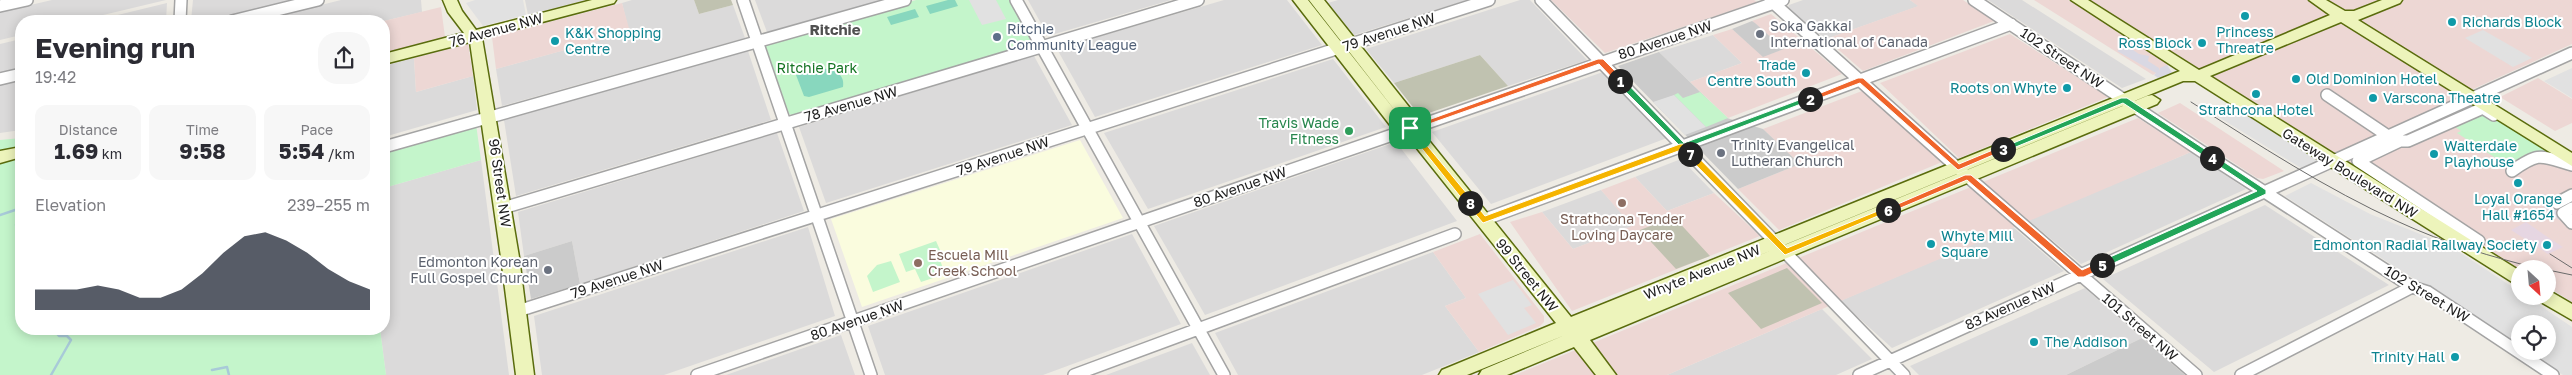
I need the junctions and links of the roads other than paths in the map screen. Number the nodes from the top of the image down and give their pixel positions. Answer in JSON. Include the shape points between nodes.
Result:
{"nodes":[{"id":1,"x":27,"y":0,"type":"edge"},
{"id":2,"x":181,"y":0,"type":"edge"},
{"id":3,"x":318,"y":0,"type":"edge"},
{"id":4,"x":450,"y":0,"type":"edge"},
{"id":5,"x":609,"y":0,"type":"edge"},
{"id":6,"x":743,"y":0,"type":"edge"},
{"id":7,"x":905,"y":0,"type":"edge"},
{"id":8,"x":1016,"y":0,"type":"edge"},
{"id":9,"x":1198,"y":0,"type":"edge"},
{"id":10,"x":1300,"y":0,"type":"edge"},
{"id":11,"x":1316,"y":0,"type":"edge"},
{"id":12,"x":1489,"y":0,"type":"edge"},
{"id":13,"x":1542,"y":0,"type":"edge"},
{"id":14,"x":1974,"y":0,"type":"edge"},
{"id":15,"x":2078,"y":0,"type":"edge"},
{"id":16,"x":2316,"y":0,"type":"edge"},
{"id":17,"x":2329,"y":0,"type":"edge"},
{"id":18,"x":2370,"y":0,"type":"edge"},
{"id":19,"x":2395,"y":0,"type":"edge"},
{"id":20,"x":1776,"y":1,"type":"edge"},
{"id":21,"x":0,"y":6,"type":"edge"},
{"id":22,"x":2347,"y":14,"type":"junction"},
{"id":23,"x":180,"y":15,"type":"edge"},
{"id":24,"x":257,"y":15,"type":"edge"},
{"id":25,"x":2011,"y":24,"type":"junction"},
{"id":26,"x":475,"y":35,"type":"junction"},
{"id":27,"x":758,"y":42,"type":"junction"},
{"id":28,"x":1345,"y":46,"type":"junction"},
{"id":29,"x":1041,"y":47,"type":"junction"},
{"id":30,"x":2572,"y":52,"type":"edge"},
{"id":31,"x":390,"y":57,"type":"edge"},
{"id":32,"x":1601,"y":61,"type":"junction"},
{"id":33,"x":15,"y":75,"type":"edge"},
{"id":34,"x":2197,"y":76,"type":"junction"},
{"id":35,"x":0,"y":79,"type":"edge"},
{"id":36,"x":1861,"y":80,"type":"junction"},
{"id":37,"x":2326,"y":95,"type":"dead end"},
{"id":38,"x":2477,"y":95,"type":"junction"},
{"id":39,"x":2130,"y":103,"type":"junction"},
{"id":40,"x":490,"y":118,"type":"junction"},
{"id":41,"x":786,"y":123,"type":"junction"},
{"id":42,"x":1410,"y":128,"type":"junction"},
{"id":43,"x":1087,"y":129,"type":"junction"},
{"id":44,"x":2387,"y":136,"type":"junction"},
{"id":45,"x":2397,"y":142,"type":"junction"},
{"id":46,"x":390,"y":145,"type":"edge"},
{"id":47,"x":1683,"y":146,"type":"junction"},
{"id":48,"x":15,"y":153,"type":"edge"},
{"id":49,"x":0,"y":157,"type":"edge"},
{"id":50,"x":2571,"y":159,"type":"edge"},
{"id":51,"x":2332,"y":161,"type":"junction"},
{"id":52,"x":2512,"y":171,"type":"dead end"},
{"id":53,"x":1963,"y":172,"type":"junction"},
{"id":54,"x":2263,"y":192,"type":"junction"},
{"id":55,"x":2572,"y":195,"type":"edge"},
{"id":56,"x":2557,"y":203,"type":"dead end"},
{"id":57,"x":503,"y":208,"type":"junction"},
{"id":58,"x":2571,"y":208,"type":"edge"},
{"id":59,"x":818,"y":215,"type":"junction"},
{"id":60,"x":1483,"y":220,"type":"junction"},
{"id":61,"x":1139,"y":222,"type":"junction"},
{"id":62,"x":2572,"y":222,"type":"edge"},
{"id":63,"x":1455,"y":234,"type":"dead end"},
{"id":64,"x":2480,"y":241,"type":"dead end"},
{"id":65,"x":1781,"y":247,"type":"junction"},
{"id":66,"x":2081,"y":274,"type":"junction"},
{"id":67,"x":2511,"y":274,"type":"edge"},
{"id":68,"x":2412,"y":287,"type":"junction"},
{"id":69,"x":2556,"y":303,"type":"edge"},
{"id":70,"x":518,"y":311,"type":"junction"},
{"id":71,"x":2572,"y":313,"type":"edge"},
{"id":72,"x":854,"y":321,"type":"junction"},
{"id":73,"x":1199,"y":329,"type":"junction"},
{"id":74,"x":1573,"y":332,"type":"junction"},
{"id":75,"x":1890,"y":361,"type":"junction"},
{"id":76,"x":525,"y":375,"type":"edge"},
{"id":77,"x":697,"y":375,"type":"edge"},
{"id":78,"x":871,"y":375,"type":"edge"},
{"id":79,"x":1074,"y":375,"type":"edge"},
{"id":80,"x":1224,"y":375,"type":"edge"},
{"id":81,"x":1448,"y":375,"type":"edge"},
{"id":82,"x":1488,"y":375,"type":"edge"},
{"id":83,"x":1607,"y":375,"type":"edge"},
{"id":84,"x":1859,"y":375,"type":"edge"},
{"id":85,"x":1904,"y":375,"type":"edge"},
{"id":86,"x":2196,"y":375,"type":"edge"},
{"id":87,"x":2241,"y":375,"type":"edge"},
{"id":88,"x":2554,"y":375,"type":"edge"}],
"edges":[{"from":1,"to":21,"type":"street"},
{"from":2,"to":23,"type":"street"},
{"from":3,"to":24,"type":"street"},
{"from":4,"to":26,"type":"main road","via":[[455,12]]},
{"from":5,"to":26,"type":"main road","name":"76 Avenue NW"},
{"from":6,"to":27,"type":"street"},
{"from":7,"to":27,"type":"street"},
{"from":8,"to":29,"type":"street"},
{"from":9,"to":29,"type":"street","name":"78 Avenue NW"},
{"from":10,"to":28,"type":"main road","name":"99 Street NW"},
{"from":11,"to":28,"type":"main road","name":"99 Street NW"},
{"from":12,"to":28,"type":"street","name":"79 Avenue NW"},
{"from":13,"to":32,"type":"street"},
{"from":14,"to":25,"type":"street","name":"102 Street NW"},
{"from":15,"to":34,"type":"main road","name":"Gateway Boulevard NW"},
{"from":16,"to":22,"type":"main road"},
{"from":17,"to":22,"type":"main road"},
{"from":18,"to":22,"type":"main road","name":"Whyte Avenue NW"},
{"from":19,"to":22,"type":"main road","name":"Whyte Avenue NW"},
{"from":20,"to":32,"type":"street","name":"80 Avenue NW"},
{"from":20,"to":36,"type":"street","name":"101 Street NW"},
{"from":22,"to":34,"type":"main road","name":"Whyte Avenue NW"},
{"from":22,"to":38,"type":"main road"},
{"from":25,"to":36,"type":"street"},
{"from":25,"to":39,"type":"street","name":"102 Street NW"},
{"from":26,"to":31,"type":"main road","name":"76 Avenue NW"},
{"from":26,"to":40,"type":"main road","name":"96 Street NW"},
{"from":27,"to":40,"type":"street"},
{"from":27,"to":41,"type":"street"},
{"from":28,"to":42,"type":"main road","name":"99 Street NW","via":[[1395,121]]},
{"from":28,"to":43,"type":"street","name":"79 Avenue NW"},
{"from":29,"to":41,"type":"street","name":"78 Avenue NW"},
{"from":29,"to":43,"type":"street"},
{"from":30,"to":38,"type":"street","name":"83 Avenue NW"},
{"from":32,"to":42,"type":"street","name":"80 Avenue NW"},
{"from":32,"to":47,"type":"street"},
{"from":33,"to":35,"type":"street"},
{"from":34,"to":39,"type":"main road","name":"Whyte Avenue NW","via":[[2181,76]]},
{"from":34,"to":51,"type":"main road","name":"Gateway Boulevard NW"},
{"from":36,"to":47,"type":"street"},
{"from":36,"to":53,"type":"street","name":"101 Street NW"},
{"from":37,"to":44,"type":"street"},
{"from":38,"to":44,"type":"street","name":"83 Avenue NW"},
{"from":38,"to":50,"type":"main road"},
{"from":39,"to":53,"type":"main road","name":"Whyte Avenue NW"},
{"from":39,"to":54,"type":"street","name":"102 Street NW"},
{"from":40,"to":46,"type":"street"},
{"from":40,"to":57,"type":"main road","name":"96 Street NW"},
{"from":41,"to":57,"type":"street","name":"78 Avenue NW"},
{"from":41,"to":59,"type":"street"},
{"from":42,"to":60,"type":"main road","name":"99 Street NW"},
{"from":42,"to":61,"type":"street","name":"80 Avenue NW"},
{"from":43,"to":59,"type":"street","name":"79 Avenue NW"},
{"from":43,"to":61,"type":"street"},
{"from":44,"to":45,"type":"street"},
{"from":44,"to":51,"type":"street","name":"83 Avenue NW"},
{"from":45,"to":50,"type":"street","via":[[2408,142],[2483,108]]},
{"from":45,"to":64,"type":"street","via":[[2358,161]]},
{"from":47,"to":60,"type":"street"},
{"from":47,"to":65,"type":"street"},
{"from":48,"to":49,"type":"main road"},
{"from":50,"to":52,"type":"street","via":[[2531,157]]},
{"from":51,"to":54,"type":"street","name":"83 Avenue NW"},
{"from":51,"to":67,"type":"main road","name":"Gateway Boulevard NW"},
{"from":53,"to":65,"type":"main road","name":"Whyte Avenue NW"},
{"from":53,"to":66,"type":"street","name":"101 Street NW"},
{"from":54,"to":66,"type":"street","name":"83 Avenue NW"},
{"from":54,"to":68,"type":"street","name":"102 Street NW"},
{"from":55,"to":56,"type":"street"},
{"from":57,"to":70,"type":"main road","name":"96 Street NW"},
{"from":58,"to":62,"type":"street","via":[[2563,213]]},
{"from":59,"to":70,"type":"street","name":"79 Avenue NW"},
{"from":59,"to":72,"type":"street"},
{"from":60,"to":74,"type":"main road","name":"99 Street NW"},
{"from":61,"to":72,"type":"street","name":"80 Avenue NW"},
{"from":61,"to":73,"type":"street"},
{"from":63,"to":73,"type":"street"},
{"from":65,"to":74,"type":"main road","name":"Whyte Avenue NW"},
{"from":65,"to":75,"type":"street"},
{"from":66,"to":75,"type":"street","name":"83 Avenue NW"},
{"from":66,"to":86,"type":"street","name":"101 Street NW"},
{"from":68,"to":87,"type":"street"},
{"from":68,"to":88,"type":"street","name":"102 Street NW","via":[[2430,293]]},
{"from":69,"to":71,"type":"main road"},
{"from":70,"to":76,"type":"main road","name":"96 Street NW"},
{"from":72,"to":77,"type":"street","name":"80 Avenue NW"},
{"from":72,"to":78,"type":"street"},
{"from":73,"to":79,"type":"street"},
{"from":73,"to":80,"type":"street"},
{"from":74,"to":81,"type":"main road"},
{"from":74,"to":82,"type":"main road"},
{"from":74,"to":83,"type":"main road","name":"99 Street NW"},
{"from":75,"to":84,"type":"street","name":"83 Avenue NW"},
{"from":75,"to":85,"type":"street"}]}
